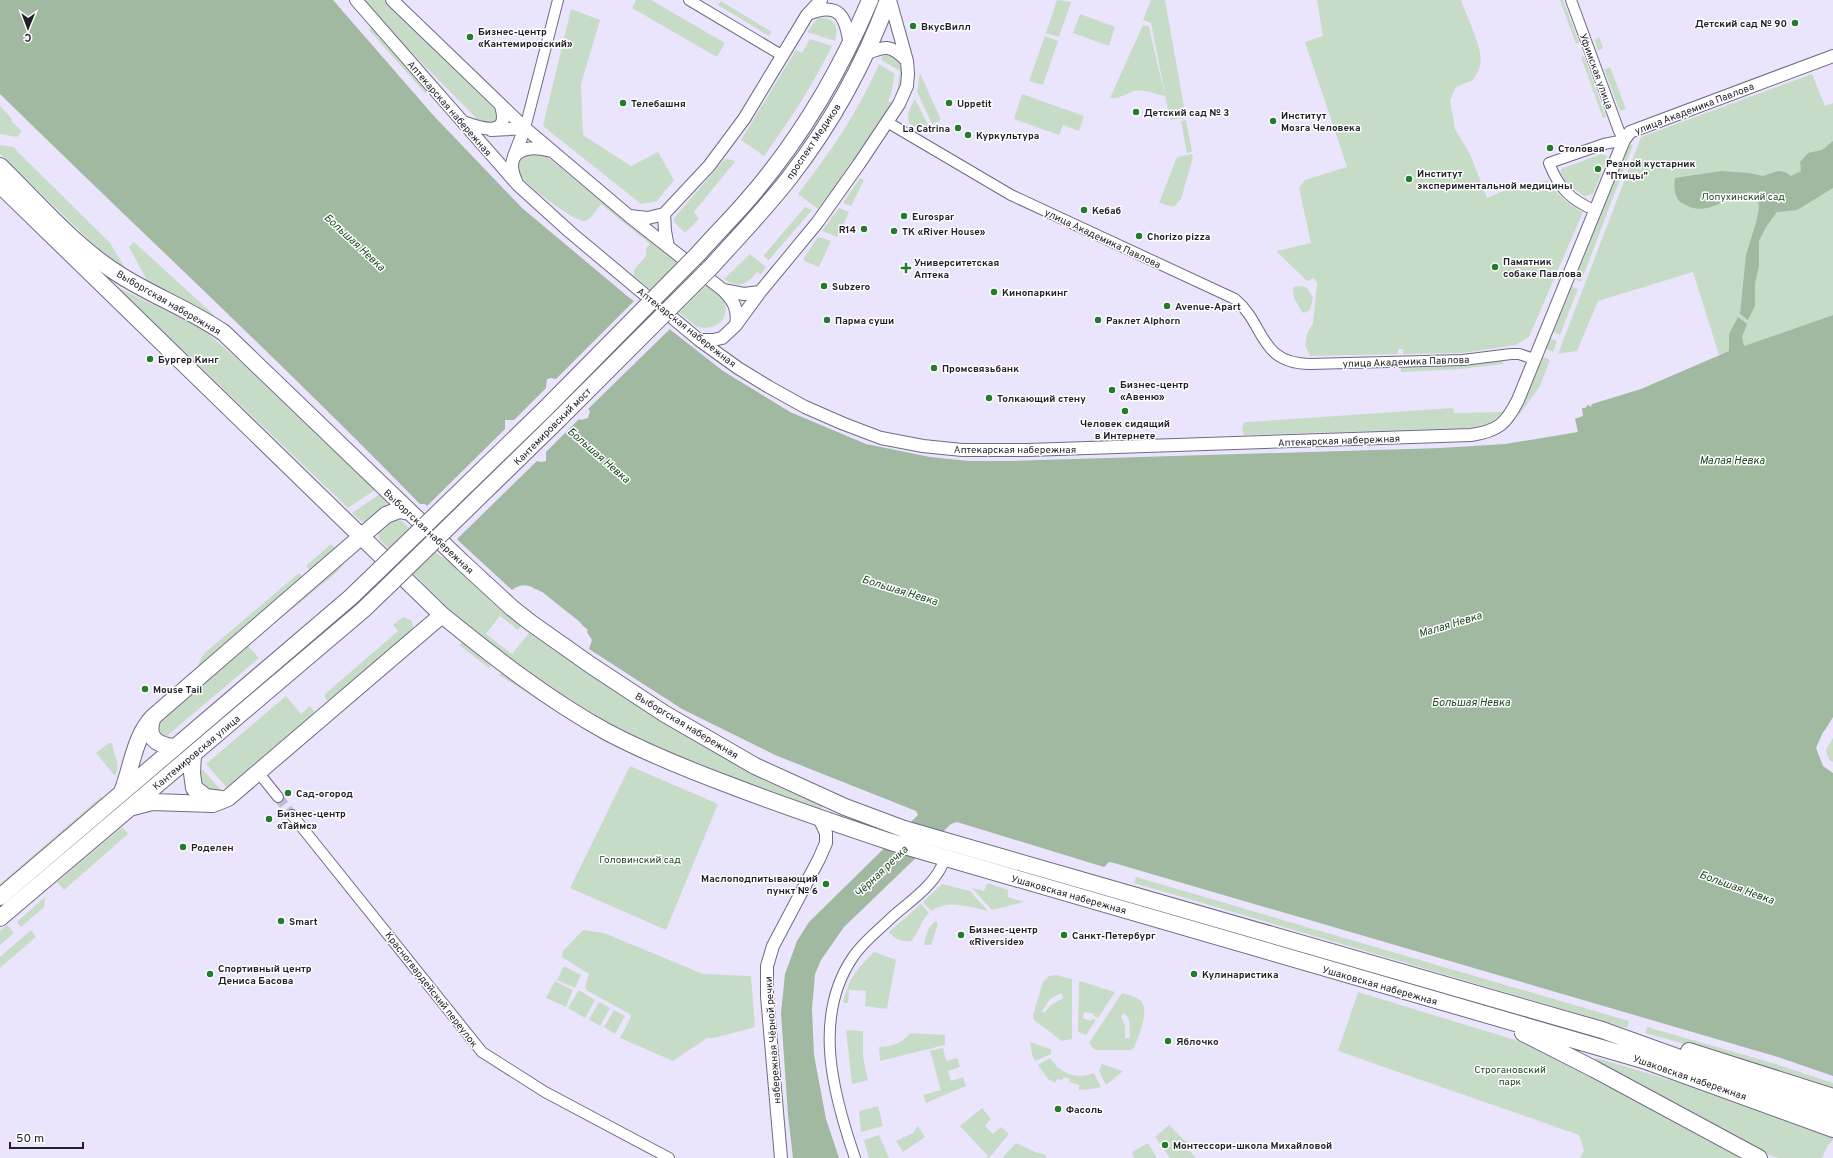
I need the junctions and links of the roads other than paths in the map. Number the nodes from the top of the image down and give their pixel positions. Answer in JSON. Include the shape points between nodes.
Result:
{"nodes":[{"id":1,"x":356,"y":0,"type":"edge"},
{"id":2,"x":392,"y":0,"type":"edge"},
{"id":3,"x":558,"y":0,"type":"edge"},
{"id":4,"x":689,"y":0,"type":"edge"},
{"id":5,"x":821,"y":0,"type":"edge"},
{"id":6,"x":870,"y":0,"type":"edge"},
{"id":7,"x":889,"y":0,"type":"edge"},
{"id":8,"x":1571,"y":0,"type":"edge"},
{"id":9,"x":807,"y":15,"type":"junction"},
{"id":10,"x":850,"y":46,"type":"junction"},
{"id":11,"x":865,"y":54,"type":"junction"},
{"id":12,"x":783,"y":56,"type":"junction"},
{"id":13,"x":1833,"y":56,"type":"edge"},
{"id":14,"x":907,"y":61,"type":"junction"},
{"id":15,"x":501,"y":106,"type":"junction"},
{"id":16,"x":462,"y":122,"type":"junction"},
{"id":17,"x":887,"y":122,"type":"junction"},
{"id":18,"x":526,"y":128,"type":"junction"},
{"id":19,"x":490,"y":130,"type":"junction"},
{"id":20,"x":1624,"y":140,"type":"junction"},
{"id":21,"x":554,"y":152,"type":"junction"},
{"id":22,"x":514,"y":157,"type":"junction"},
{"id":23,"x":0,"y":166,"type":"edge"},
{"id":24,"x":0,"y":185,"type":"edge"},
{"id":25,"x":518,"y":185,"type":"junction"},
{"id":26,"x":1596,"y":211,"type":"junction"},
{"id":27,"x":664,"y":214,"type":"junction"},
{"id":28,"x":629,"y":216,"type":"junction"},
{"id":29,"x":668,"y":247,"type":"junction"},
{"id":30,"x":698,"y":254,"type":"joint"},
{"id":31,"x":712,"y":266,"type":"joint"},
{"id":32,"x":722,"y":290,"type":"junction"},
{"id":33,"x":760,"y":292,"type":"junction"},
{"id":34,"x":736,"y":325,"type":"junction"},
{"id":35,"x":699,"y":340,"type":"junction"},
{"id":36,"x":1534,"y":359,"type":"junction"},
{"id":37,"x":409,"y":512,"type":"junction"},
{"id":38,"x":362,"y":536,"type":"junction"},
{"id":39,"x":378,"y":571,"type":"joint"},
{"id":40,"x":390,"y":584,"type":"joint"},
{"id":41,"x":442,"y":615,"type":"junction"},
{"id":42,"x":153,"y":717,"type":"junction"},
{"id":43,"x":174,"y":747,"type":"junction"},
{"id":44,"x":193,"y":755,"type":"junction"},
{"id":45,"x":258,"y":772,"type":"junction"},
{"id":46,"x":122,"y":794,"type":"junction"},
{"id":47,"x":278,"y":797,"type":"tunnel mouth"},
{"id":48,"x":228,"y":798,"type":"junction"},
{"id":49,"x":129,"y":808,"type":"junction"},
{"id":50,"x":292,"y":815,"type":"tunnel mouth"},
{"id":51,"x":819,"y":818,"type":"junction"},
{"id":52,"x":936,"y":839,"type":"joint"},
{"id":53,"x":923,"y":851,"type":"joint"},
{"id":54,"x":946,"y":858,"type":"junction"},
{"id":55,"x":0,"y":897,"type":"edge"},
{"id":56,"x":0,"y":918,"type":"edge"},
{"id":57,"x":1470,"y":1011,"type":"junction"},
{"id":58,"x":1602,"y":1030,"type":"junction"},
{"id":59,"x":1833,"y":1097,"type":"edge"},
{"id":60,"x":1833,"y":1113,"type":"edge"},
{"id":61,"x":1833,"y":1129,"type":"edge"},
{"id":62,"x":669,"y":1158,"type":"edge"},
{"id":63,"x":781,"y":1158,"type":"edge"},
{"id":64,"x":855,"y":1158,"type":"edge"},
{"id":65,"x":1759,"y":1158,"type":"edge"}],
"edges":[{"from":1,"to":16,"type":"street","name":"Аптекарская набережная"},
{"from":2,"to":15,"type":"street"},
{"from":3,"to":18,"type":"street"},
{"from":4,"to":12,"type":"street"},
{"from":5,"to":9,"type":"street"},
{"from":6,"to":10,"type":"main road","name":"проспект Медиков"},
{"from":7,"to":11,"type":"main road","name":"проспект Медиков"},
{"from":7,"to":14,"type":"street"},
{"from":8,"to":20,"type":"street","name":"Уфимская улица"},
{"from":9,"to":10,"type":"street","via":[[827,9],[835,10],[846,21]]},
{"from":9,"to":12,"type":"street"},
{"from":10,"to":30,"type":"main road","name":"проспект Медиков","via":[[826,90],[783,155],[744,205]]},
{"from":11,"to":14,"type":"street","via":[[879,48],[894,49]]},
{"from":11,"to":31,"type":"main road","name":"проспект Медиков","via":[[830,116],[790,176]]},
{"from":12,"to":27,"type":"street","via":[[724,148]]},
{"from":13,"to":20,"type":"street","name":"улица Академика Павлова","via":[[1638,128],[1630,132]]},
{"from":14,"to":17,"type":"street","via":[[907,86],[902,100]]},
{"from":15,"to":18,"type":"street"},
{"from":15,"to":19,"type":"street","via":[[501,123]]},
{"from":16,"to":19,"type":"street"},
{"from":16,"to":25,"type":"street","name":"Аптекарская набережная"},
{"from":17,"to":33,"type":"street","via":[[817,223]]},
{"from":17,"to":36,"type":"street","name":"улица Академика Павлова","via":[[1011,195],[1235,298],[1245,307],[1271,350],[1289,362],[1310,364],[1463,360],[1511,354]]},
{"from":18,"to":19,"type":"street"},
{"from":18,"to":21,"type":"street"},
{"from":18,"to":22,"type":"street"},
{"from":20,"to":26,"type":"street","name":"улица Академика Павлова"},
{"from":20,"to":26,"type":"street","via":[[1604,144],[1549,163],[1562,189]]},
{"from":21,"to":22,"type":"street","via":[[536,147],[521,151]]},
{"from":21,"to":28,"type":"street"},
{"from":22,"to":25,"type":"street","via":[[512,169]]},
{"from":23,"to":37,"type":"main road","name":"Выборгская набережная","via":[[90,254],[120,276],[224,333]]},
{"from":24,"to":38,"type":"main road","name":"Выборгская набережная"},
{"from":25,"to":35,"type":"street","name":"Аптекарская набережная"},
{"from":26,"to":36,"type":"street","name":"улица Академика Павлова"},
{"from":27,"to":28,"type":"street","via":[[648,218]]},
{"from":27,"to":29,"type":"street"},
{"from":28,"to":29,"type":"street"},
{"from":29,"to":32,"type":"street"},
{"from":30,"to":39,"type":"main road","name":"Кантемировский мост","bridge":true},
{"from":31,"to":40,"type":"main road","name":"Кантемировский мост","bridge":true},
{"from":32,"to":33,"type":"street","via":[[744,294]]},
{"from":32,"to":34,"type":"street","via":[[735,305],[738,316]]},
{"from":33,"to":34,"type":"street"},
{"from":34,"to":35,"type":"street","via":[[722,338]]},
{"from":35,"to":36,"type":"street","name":"Аптекарская набережная","via":[[769,388],[844,424],[881,438],[962,450],[1028,450],[1481,434],[1496,428],[1509,418]]},
{"from":37,"to":38,"type":"main road","via":[[391,512]]},
{"from":37,"to":52,"type":"main road","name":"Выборгская набережная","via":[[512,608],[592,666],[666,714],[755,766],[845,807]]},
{"from":38,"to":41,"type":"main road","name":"Выборгская набережная"},
{"from":38,"to":42,"type":"main road"},
{"from":39,"to":43,"type":"main road","name":"Кантемировская улица","via":[[351,597]]},
{"from":40,"to":44,"type":"main road","name":"Кантемировская улица"},
{"from":41,"to":45,"type":"main road"},
{"from":41,"to":51,"type":"main road","name":"Выборгская набережная","via":[[504,665],[607,732],[692,771]]},
{"from":42,"to":43,"type":"main road","via":[[150,733],[154,739],[159,744]]},
{"from":42,"to":46,"type":"main road","via":[[139,737]]},
{"from":43,"to":46,"type":"main road","name":"Кантемировская улица"},
{"from":44,"to":48,"type":"main road","via":[[194,788],[206,797]]},
{"from":44,"to":49,"type":"main road","name":"Кантемировская улица"},
{"from":45,"to":47,"type":"street"},
{"from":45,"to":48,"type":"main road"},
{"from":46,"to":55,"type":"main road","name":"Кантемировская улица"},
{"from":48,"to":49,"type":"main road","via":[[214,804],[152,802]]},
{"from":49,"to":56,"type":"main road","name":"Кантемировская улица"},
{"from":50,"to":62,"type":"street","name":"Красногвардейский переулок","via":[[482,1052],[545,1092]]},
{"from":51,"to":53,"type":"main road","name":"Выборгская набережная"},
{"from":51,"to":63,"type":"street","name":"набережная Чёрной речки","via":[[826,833],[824,850],[773,946],[767,970]]},
{"from":52,"to":58,"type":"main road","name":"Ушаковская набережная"},
{"from":53,"to":54,"type":"main road","name":"Ушаковская набережная"},
{"from":54,"to":57,"type":"main road","name":"Ушаковская набережная"},
{"from":54,"to":64,"type":"street","via":[[932,881],[854,956],[841,977],[830,1013],[831,1063],[844,1125]]},
{"from":57,"to":61,"type":"main road","name":"Ушаковская набережная","via":[[1643,1060]]},
{"from":57,"to":65,"type":"main road","via":[[1530,1036]]},
{"from":58,"to":59,"type":"main road","via":[[1636,1036],[1728,1062]]},
{"from":58,"to":60,"type":"main road","name":"Ушаковская набережная"}]}
